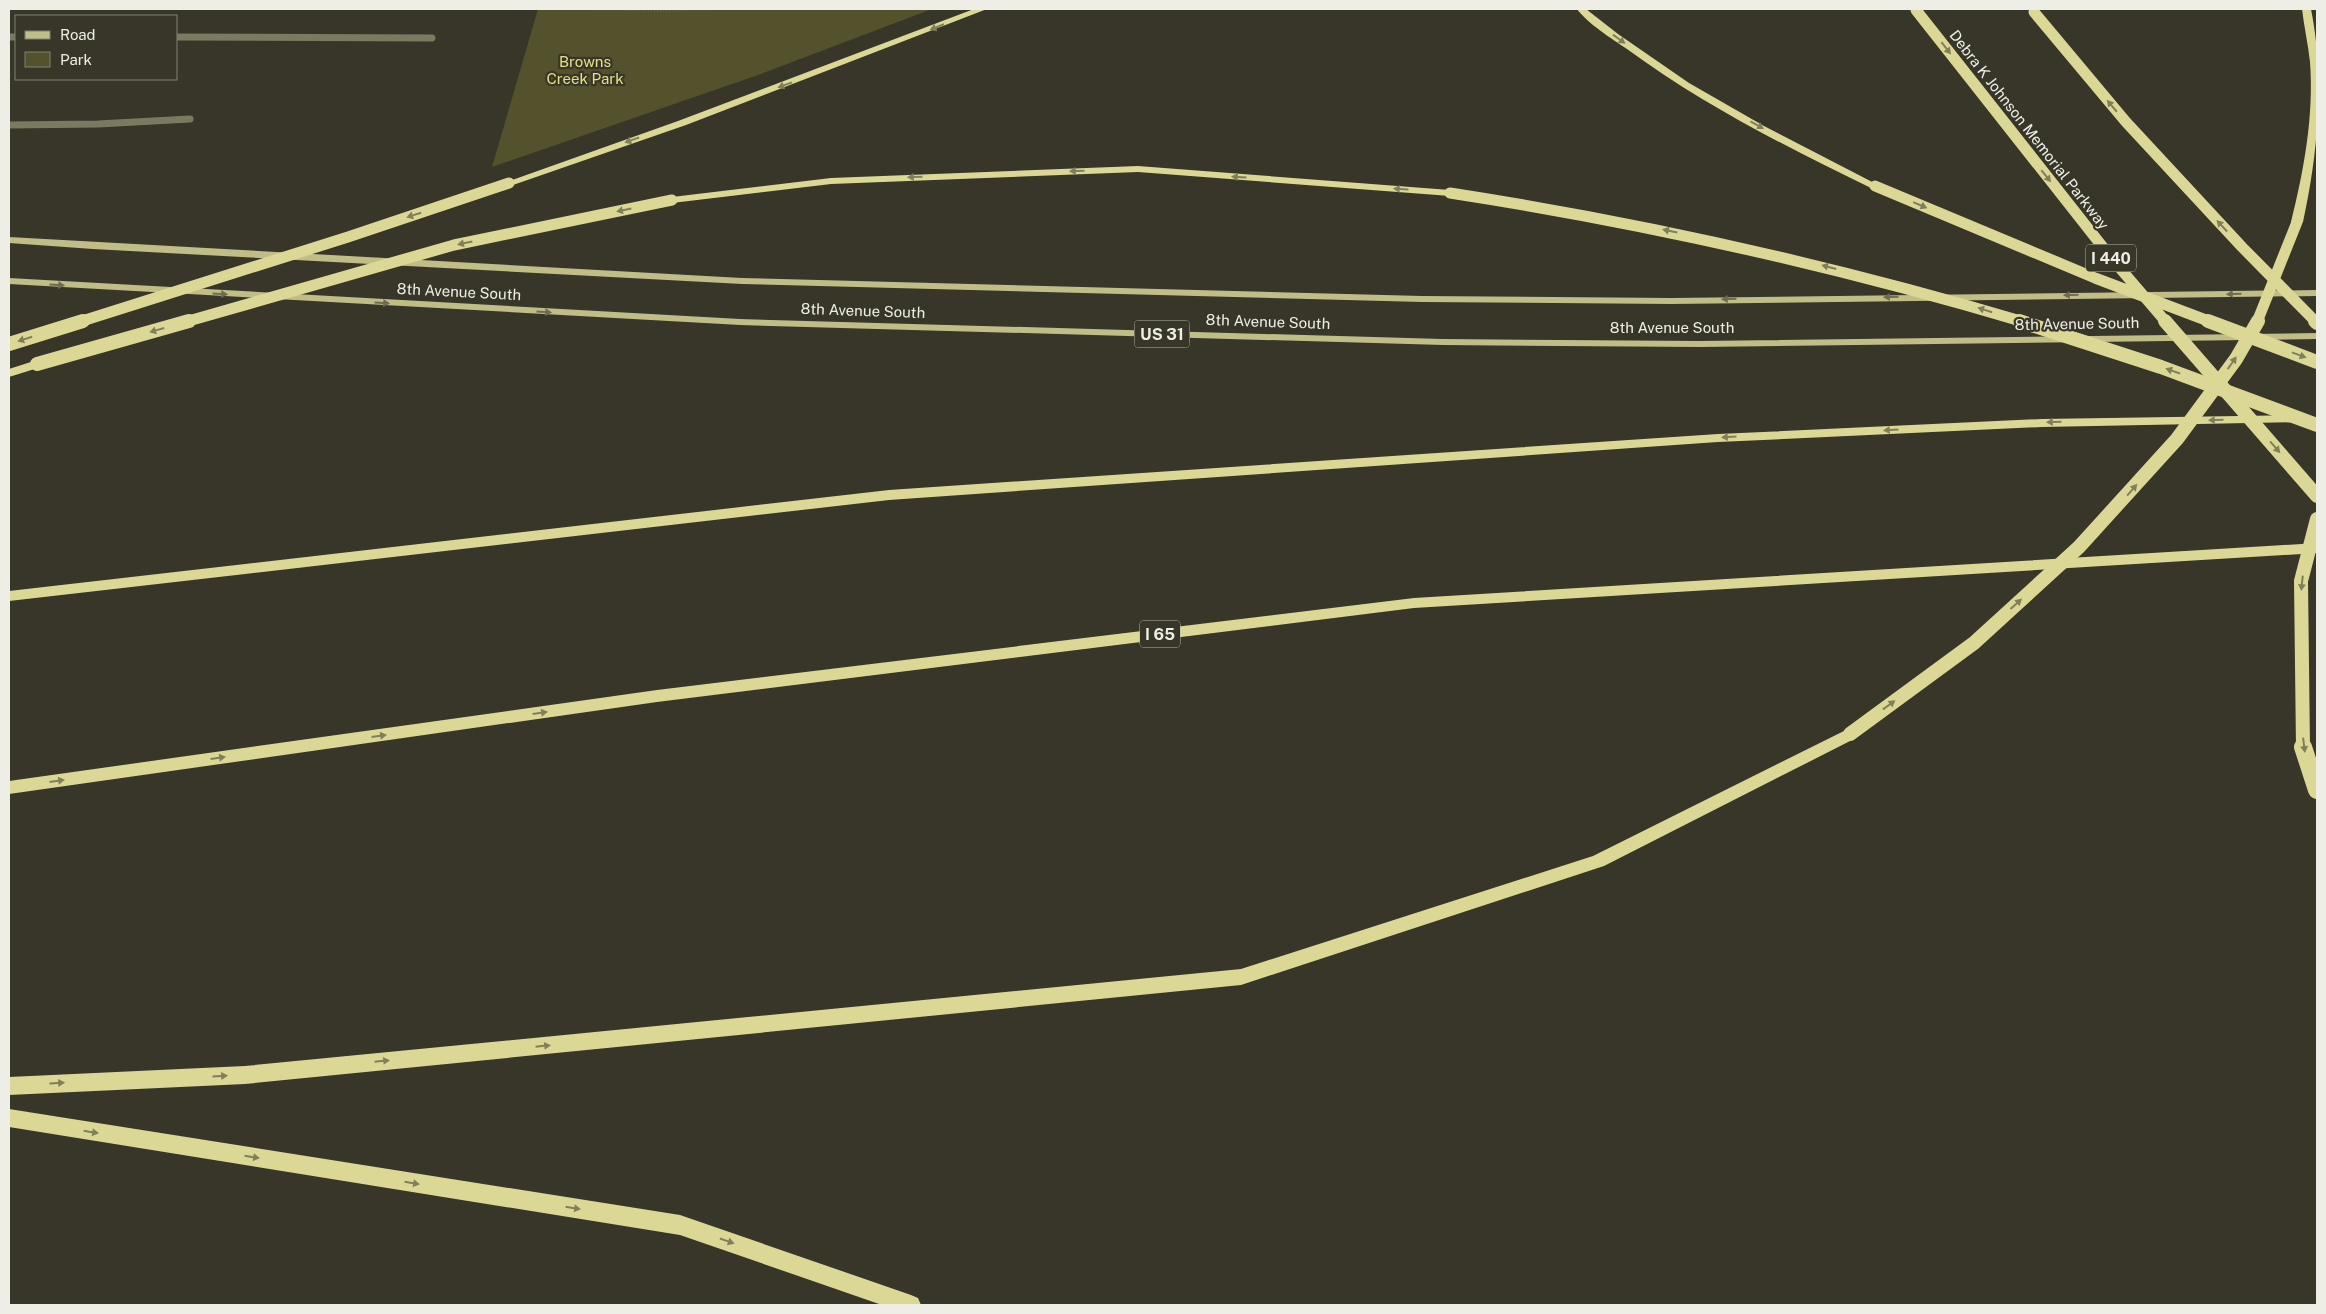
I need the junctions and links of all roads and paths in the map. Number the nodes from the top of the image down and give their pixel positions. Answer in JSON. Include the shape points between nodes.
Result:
{"nodes":[{"id":1,"x":591,"y":9,"type":"edge"},
{"id":2,"x":709,"y":9,"type":"edge"},
{"id":3,"x":982,"y":9,"type":"edge"},
{"id":4,"x":1581,"y":9,"type":"edge"},
{"id":5,"x":1916,"y":9,"type":"edge"},
{"id":6,"x":2306,"y":9,"type":"edge"},
{"id":7,"x":2033,"y":10,"type":"edge"},
{"id":8,"x":178,"y":38,"type":"edge"},
{"id":9,"x":432,"y":38,"type":"dead end"},
{"id":10,"x":190,"y":119,"type":"dead end"},
{"id":11,"x":9,"y":125,"type":"edge"},
{"id":12,"x":9,"y":240,"type":"edge"},
{"id":13,"x":9,"y":282,"type":"edge"},
{"id":14,"x":2317,"y":293,"type":"edge"},
{"id":15,"x":2317,"y":323,"type":"edge"},
{"id":16,"x":2317,"y":336,"type":"edge"},
{"id":17,"x":9,"y":344,"type":"edge"},
{"id":18,"x":2317,"y":362,"type":"edge"},
{"id":19,"x":9,"y":373,"type":"edge"},
{"id":20,"x":2317,"y":419,"type":"edge"},
{"id":21,"x":2317,"y":425,"type":"edge"},
{"id":22,"x":2317,"y":496,"type":"edge"},
{"id":23,"x":2317,"y":519,"type":"edge"},
{"id":24,"x":2317,"y":548,"type":"edge"},
{"id":25,"x":9,"y":596,"type":"edge"},
{"id":26,"x":9,"y":788,"type":"edge"},
{"id":27,"x":2317,"y":790,"type":"edge"},
{"id":28,"x":9,"y":1086,"type":"edge"},
{"id":29,"x":9,"y":1118,"type":"edge"},
{"id":30,"x":911,"y":1305,"type":"edge"}],
"edges":[{"from":1,"to":2,"type":"path","via":[[661,12]]},
{"from":3,"to":17,"type":"highway","one_way":true,"bridge":true,"via":[[682,123],[348,237]]},
{"from":4,"to":18,"type":"highway","one_way":true,"bridge":true,"via":[[1650,61],[1707,98],[1875,186],[2095,278]]},
{"from":5,"to":22,"type":"highway","name":"Debra K Johnson Memorial Parkway","number":"I 440","one_way":true,"bridge":true,"via":[[2113,260]]},
{"from":28,"to":6,"type":"highway","one_way":true,"bridge":true,"via":[[245,1075],[1241,977],[1598,861],[1850,734],[1974,642],[2079,547],[2170,446],[2236,359],[2255,326],[2297,222],[2310,164],[2316,109],[2314,59]]},
{"from":15,"to":7,"type":"highway","one_way":true,"bridge":true,"via":[[2126,122]]},
{"from":8,"to":9,"type":"street"},
{"from":10,"to":11,"type":"street"},
{"from":14,"to":12,"type":"main road","name":"8th Avenue South","one_way":true,"via":[[1671,301],[1422,299],[742,280]]},
{"from":13,"to":16,"type":"main road","name":"8th Avenue South","number":"US 31","one_way":true,"via":[[740,322],[1443,342],[1700,344]]},
{"from":21,"to":19,"type":"highway","one_way":true,"bridge":true,"via":[[2110,350],[1976,308],[1756,249],[1655,227],[1450,193],[1138,169],[831,181],[672,200],[454,245]]},
{"from":20,"to":25,"type":"highway","one_way":true,"via":[[2042,422],[1718,438],[889,495]]},
{"from":23,"to":27,"type":"highway","one_way":true,"bridge":true,"via":[[2301,581],[2303,748]]},
{"from":26,"to":24,"type":"highway","number":"I 65","one_way":true,"via":[[656,696],[1414,603]]},
{"from":29,"to":30,"type":"highway","one_way":true,"via":[[680,1225]]}]}
